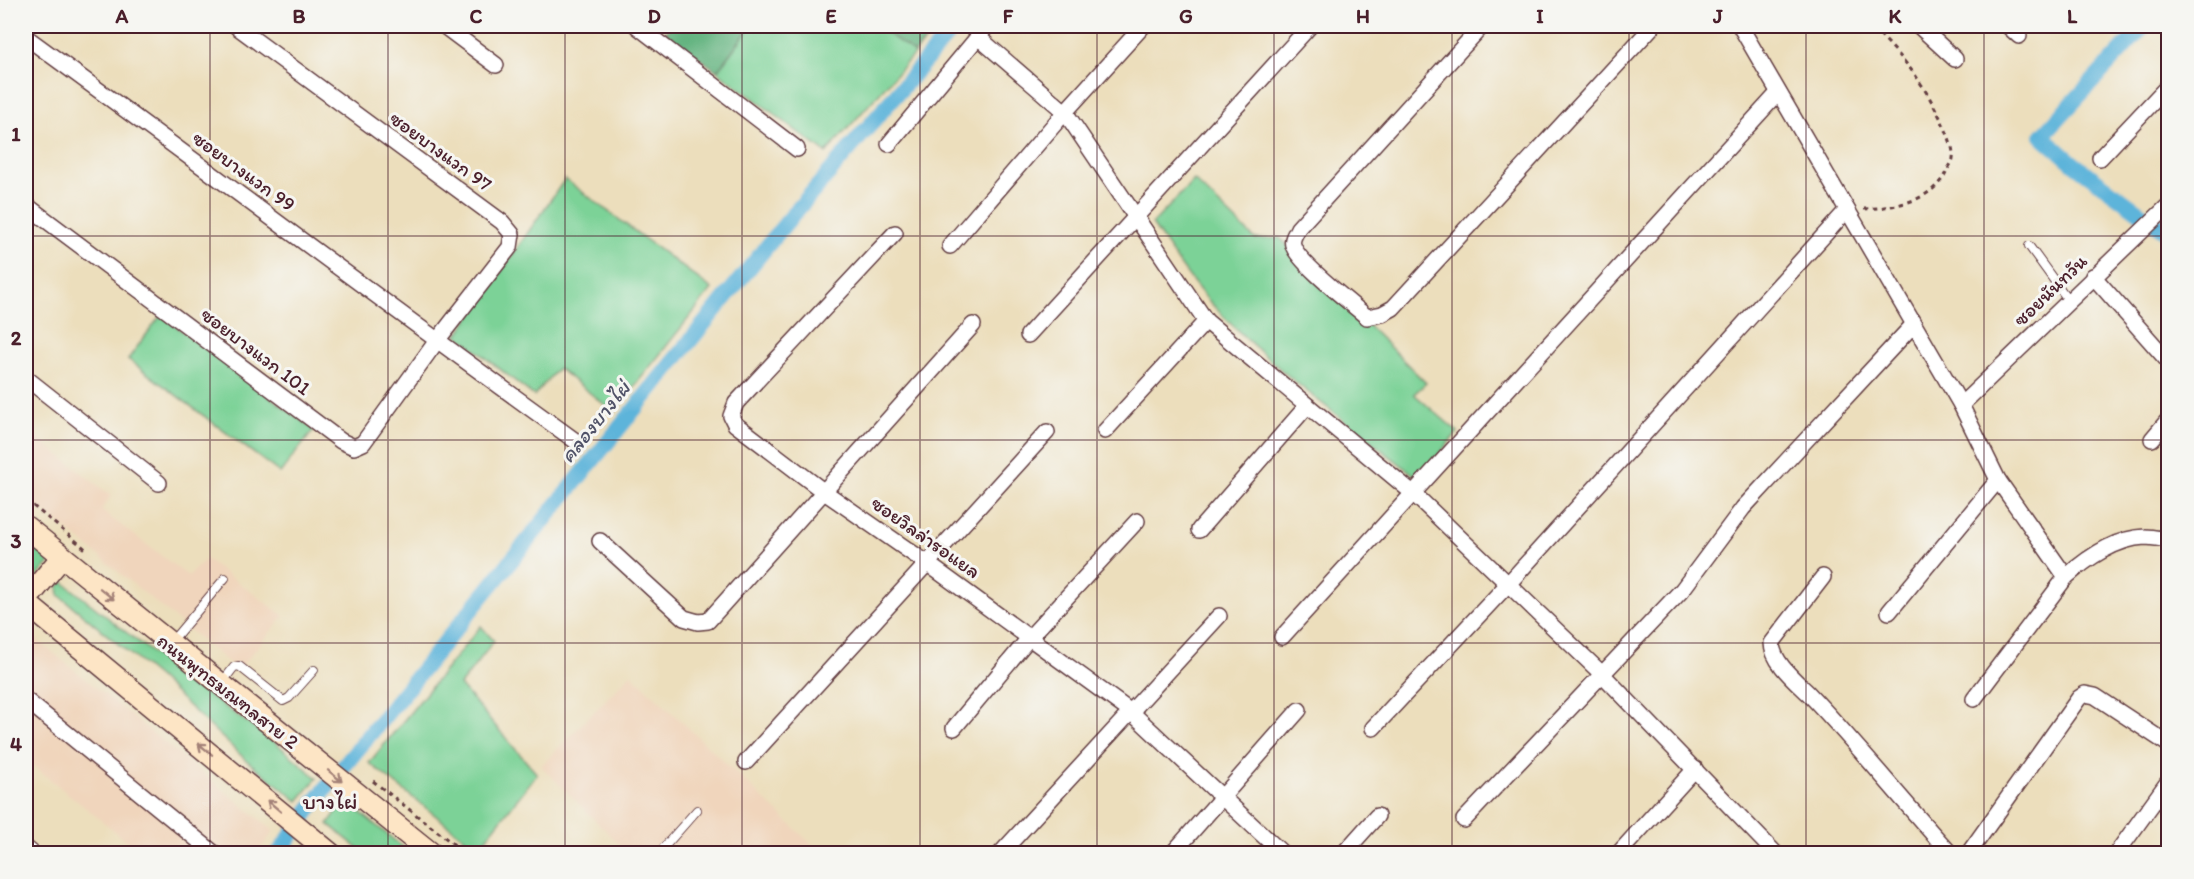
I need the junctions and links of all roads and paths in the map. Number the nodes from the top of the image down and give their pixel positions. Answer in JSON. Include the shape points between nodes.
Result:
{"nodes":[{"id":1,"x":236,"y":26,"type":"edge"},
{"id":2,"x":444,"y":26,"type":"edge"},
{"id":3,"x":637,"y":26,"type":"edge"},
{"id":4,"x":1143,"y":26,"type":"edge"},
{"id":5,"x":1310,"y":26,"type":"edge"},
{"id":6,"x":1482,"y":26,"type":"edge"},
{"id":7,"x":1653,"y":26,"type":"edge"},
{"id":8,"x":1740,"y":26,"type":"edge"},
{"id":9,"x":1872,"y":26,"type":"edge"},
{"id":10,"x":1919,"y":26,"type":"edge"},
{"id":11,"x":983,"y":31,"type":"edge"},
{"id":12,"x":26,"y":37,"type":"edge"},
{"id":13,"x":1955,"y":59,"type":"dead end"},
{"id":14,"x":496,"y":65,"type":"dead end"},
{"id":15,"x":2169,"y":86,"type":"edge"},
{"id":16,"x":1778,"y":93,"type":"junction"},
{"id":17,"x":1065,"y":112,"type":"junction"},
{"id":18,"x":889,"y":144,"type":"dead end"},
{"id":19,"x":796,"y":149,"type":"dead end"},
{"id":20,"x":2100,"y":158,"type":"dead end"},
{"id":21,"x":26,"y":205,"type":"edge"},
{"id":22,"x":1847,"y":210,"type":"junction"},
{"id":23,"x":2164,"y":210,"type":"edge"},
{"id":24,"x":1136,"y":217,"type":"junction"},
{"id":25,"x":895,"y":233,"type":"dead end"},
{"id":26,"x":950,"y":246,"type":"dead end"},
{"id":27,"x":2029,"y":246,"type":"dead end"},
{"id":28,"x":2093,"y":276,"type":"junction"},
{"id":29,"x":2069,"y":301,"type":"junction"},
{"id":30,"x":1206,"y":321,"type":"junction"},
{"id":31,"x":973,"y":325,"type":"dead end"},
{"id":32,"x":1913,"y":325,"type":"junction"},
{"id":33,"x":1028,"y":335,"type":"dead end"},
{"id":34,"x":436,"y":342,"type":"junction"},
{"id":35,"x":2169,"y":361,"type":"edge"},
{"id":36,"x":26,"y":378,"type":"edge"},
{"id":37,"x":1961,"y":405,"type":"junction"},
{"id":38,"x":1307,"y":406,"type":"junction"},
{"id":39,"x":2169,"y":420,"type":"edge"},
{"id":40,"x":1105,"y":431,"type":"dead end"},
{"id":41,"x":1047,"y":432,"type":"dead end"},
{"id":42,"x":2152,"y":439,"type":"dead end"},
{"id":43,"x":577,"y":442,"type":"dead end"},
{"id":44,"x":1998,"y":480,"type":"junction"},
{"id":45,"x":159,"y":483,"type":"dead end"},
{"id":46,"x":824,"y":491,"type":"junction"},
{"id":47,"x":1414,"y":494,"type":"junction"},
{"id":48,"x":1137,"y":520,"type":"dead end"},
{"id":49,"x":26,"y":527,"type":"edge"},
{"id":50,"x":1199,"y":530,"type":"dead end"},
{"id":51,"x":2169,"y":540,"type":"edge"},
{"id":52,"x":600,"y":541,"type":"dead end"},
{"id":53,"x":62,"y":557,"type":"junction"},
{"id":54,"x":928,"y":564,"type":"junction"},
{"id":55,"x":1823,"y":577,"type":"dead end"},
{"id":56,"x":2066,"y":577,"type":"junction"},
{"id":57,"x":225,"y":578,"type":"dead end"},
{"id":58,"x":1509,"y":583,"type":"junction"},
{"id":59,"x":26,"y":601,"type":"edge"},
{"id":60,"x":1889,"y":612,"type":"dead end"},
{"id":61,"x":1219,"y":616,"type":"dead end"},
{"id":62,"x":1030,"y":637,"type":"junction"},
{"id":63,"x":1282,"y":637,"type":"dead end"},
{"id":64,"x":169,"y":644,"type":"junction"},
{"id":65,"x":314,"y":670,"type":"dead end"},
{"id":66,"x":1601,"y":673,"type":"junction"},
{"id":67,"x":221,"y":685,"type":"junction"},
{"id":68,"x":26,"y":699,"type":"edge"},
{"id":69,"x":1974,"y":699,"type":"dead end"},
{"id":70,"x":1299,"y":710,"type":"dead end"},
{"id":71,"x":1131,"y":712,"type":"junction"},
{"id":72,"x":954,"y":728,"type":"dead end"},
{"id":73,"x":1373,"y":728,"type":"dead end"},
{"id":74,"x":2169,"y":744,"type":"edge"},
{"id":75,"x":746,"y":762,"type":"dead end"},
{"id":76,"x":1695,"y":769,"type":"junction"},
{"id":77,"x":2169,"y":782,"type":"edge"},
{"id":78,"x":1222,"y":798,"type":"junction"},
{"id":79,"x":393,"y":809,"type":"junction"},
{"id":80,"x":696,"y":810,"type":"dead end"},
{"id":81,"x":1377,"y":816,"type":"dead end"},
{"id":82,"x":1464,"y":820,"type":"dead end"},
{"id":83,"x":26,"y":848,"type":"edge"},
{"id":84,"x":33,"y":854,"type":"edge"},
{"id":85,"x":215,"y":854,"type":"edge"},
{"id":86,"x":331,"y":854,"type":"edge"},
{"id":87,"x":432,"y":854,"type":"edge"},
{"id":88,"x":466,"y":854,"type":"edge"},
{"id":89,"x":658,"y":854,"type":"edge"},
{"id":90,"x":1000,"y":854,"type":"edge"},
{"id":91,"x":1172,"y":854,"type":"edge"},
{"id":92,"x":1283,"y":854,"type":"edge"},
{"id":93,"x":1343,"y":854,"type":"edge"},
{"id":94,"x":1618,"y":854,"type":"edge"},
{"id":95,"x":1776,"y":854,"type":"edge"},
{"id":96,"x":1951,"y":854,"type":"edge"},
{"id":97,"x":1968,"y":854,"type":"edge"},
{"id":98,"x":2115,"y":854,"type":"edge"}],
"edges":[{"from":1,"to":34,"type":"street","name":"ซอยบางแวก 97","via":[[502,222],[512,234],[510,248]]},
{"from":2,"to":14,"type":"street"},
{"from":3,"to":19,"type":"street"},
{"from":4,"to":17,"type":"street"},
{"from":5,"to":24,"type":"street"},
{"from":6,"to":7,"type":"street","via":[[1294,236],[1293,245],[1301,260],[1367,317],[1393,308]]},
{"from":8,"to":16,"type":"street"},
{"from":9,"to":22,"type":"path","via":[[1914,73],[1949,135],[1953,157],[1944,178],[1930,192],[1908,203]]},
{"from":10,"to":13,"type":"street"},
{"from":11,"to":17,"type":"street"},
{"from":11,"to":18,"type":"street"},
{"from":12,"to":34,"type":"street","name":"ซอยบางแวก 99"},
{"from":15,"to":20,"type":"street"},
{"from":16,"to":22,"type":"street"},
{"from":16,"to":47,"type":"street"},
{"from":17,"to":24,"type":"street"},
{"from":17,"to":26,"type":"street"},
{"from":21,"to":34,"type":"street","name":"ซอยบางแวก 101","via":[[354,447],[363,443]]},
{"from":22,"to":32,"type":"street"},
{"from":22,"to":58,"type":"street"},
{"from":23,"to":28,"type":"street","name":"ซอยนันทวัน"},
{"from":24,"to":30,"type":"street"},
{"from":24,"to":33,"type":"street"},
{"from":25,"to":46,"type":"street","name":"ซอยวิลล่ารอแยล","via":[[736,403],[731,416],[735,424]]},
{"from":27,"to":29,"type":"lane"},
{"from":28,"to":29,"type":"street","name":"ซอยนันทวัน"},
{"from":28,"to":35,"type":"street"},
{"from":29,"to":37,"type":"street","name":"ซอยนันทวัน"},
{"from":30,"to":38,"type":"street"},
{"from":30,"to":40,"type":"street"},
{"from":31,"to":46,"type":"street"},
{"from":32,"to":37,"type":"street"},
{"from":32,"to":66,"type":"street","via":[[1743,508],[1682,590]]},
{"from":34,"to":43,"type":"street","name":"ซอยบางแวก 99"},
{"from":36,"to":45,"type":"street"},
{"from":37,"to":44,"type":"street"},
{"from":38,"to":47,"type":"street"},
{"from":38,"to":50,"type":"street"},
{"from":39,"to":42,"type":"street"},
{"from":41,"to":54,"type":"street"},
{"from":44,"to":56,"type":"street"},
{"from":44,"to":60,"type":"street"},
{"from":46,"to":52,"type":"street","via":[[708,621],[684,618]]},
{"from":46,"to":54,"type":"street","name":"ซอยวิลล่ารอแยล"},
{"from":47,"to":58,"type":"street"},
{"from":47,"to":63,"type":"street"},
{"from":48,"to":62,"type":"street"},
{"from":49,"to":53,"type":"main road","name":"ถนนพุทธมณฑลสาย 2"},
{"from":51,"to":56,"type":"street","via":[[2144,537],[2119,544],[2083,562]]},
{"from":53,"to":59,"type":"main road"},
{"from":53,"to":64,"type":"main road","name":"ถนนพุทธมณฑลสาย 2","one_way":true},
{"from":54,"to":62,"type":"street","name":"ซอยวิลล่ารอแยล"},
{"from":54,"to":75,"type":"street"},
{"from":55,"to":96,"type":"street","via":[[1772,644],[1772,650]]},
{"from":56,"to":69,"type":"street"},
{"from":57,"to":64,"type":"lane"},
{"from":58,"to":66,"type":"street"},
{"from":58,"to":73,"type":"street"},
{"from":86,"to":59,"type":"main road","one_way":true},
{"from":61,"to":71,"type":"street"},
{"from":62,"to":71,"type":"street","name":"ซอยวิลล่ารอแยล"},
{"from":62,"to":72,"type":"street"},
{"from":64,"to":67,"type":"main road","name":"ถนนพุทธมณฑลสาย 2"},
{"from":65,"to":67,"type":"lane","via":[[283,701],[239,666]]},
{"from":66,"to":76,"type":"street"},
{"from":66,"to":82,"type":"street"},
{"from":67,"to":79,"type":"main road","name":"ถนนพุทธมณฑลสาย 2","one_way":true,"via":[[289,739]]},
{"from":68,"to":85,"type":"street"},
{"from":70,"to":78,"type":"street"},
{"from":71,"to":78,"type":"street","name":"ซอยวิลล่ารอแยล"},
{"from":71,"to":90,"type":"street"},
{"from":74,"to":97,"type":"street","via":[[2095,696],[2085,694]]},
{"from":76,"to":94,"type":"street"},
{"from":76,"to":95,"type":"street"},
{"from":77,"to":98,"type":"street"},
{"from":78,"to":91,"type":"street"},
{"from":78,"to":92,"type":"street","name":"ซอยวิลล่ารอแยล"},
{"from":79,"to":87,"type":"main road","name":"ถนนพุทธมณฑลสาย 2"},
{"from":79,"to":88,"type":"path"},
{"from":80,"to":89,"type":"lane"},
{"from":81,"to":93,"type":"street"},
{"from":83,"to":84,"type":"street"}]}
